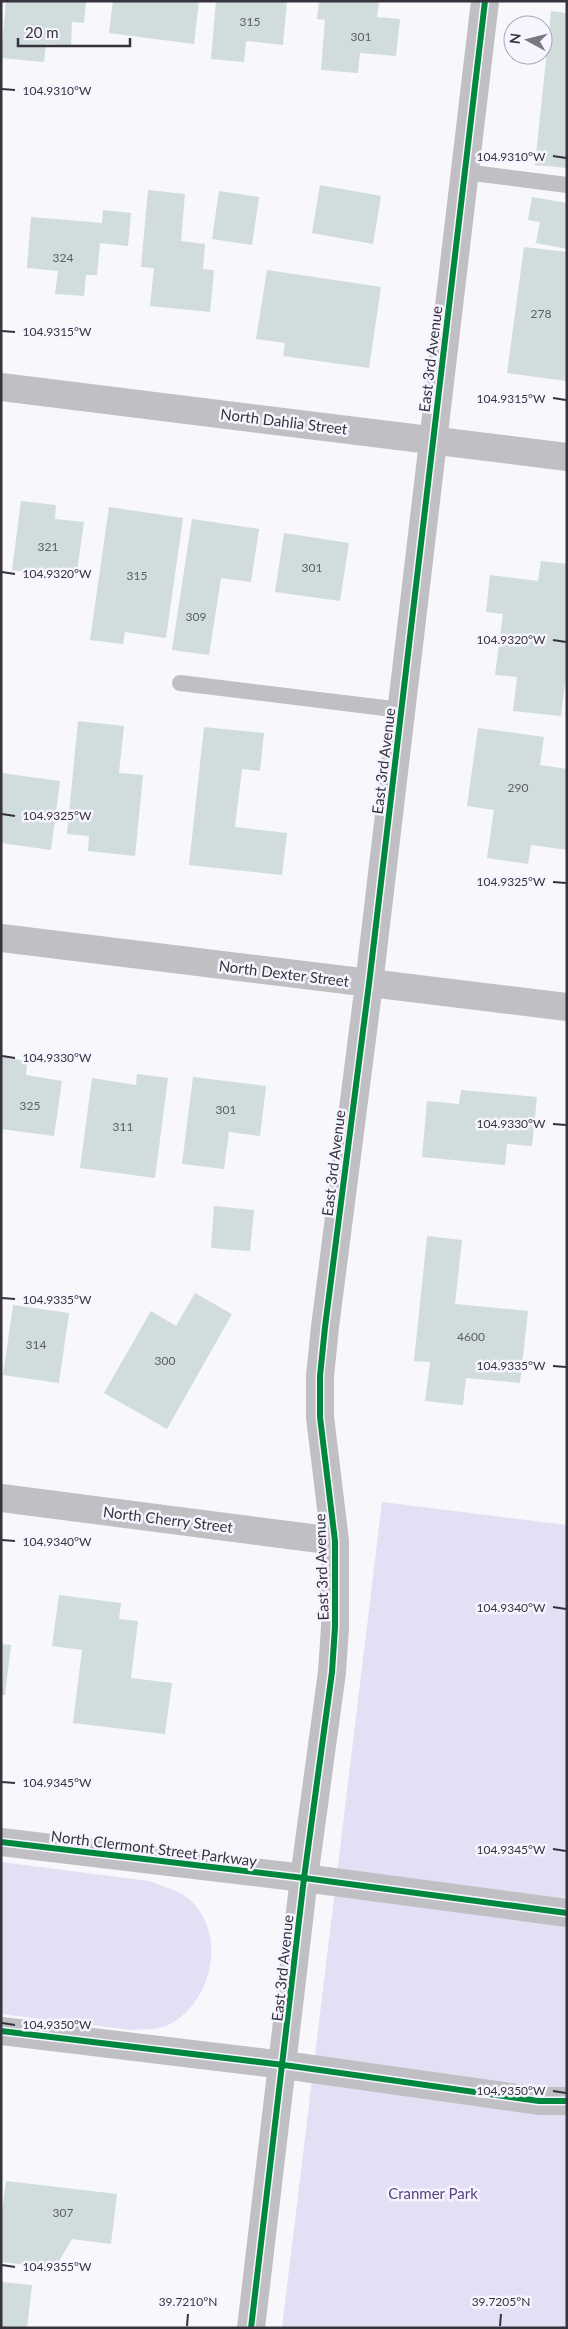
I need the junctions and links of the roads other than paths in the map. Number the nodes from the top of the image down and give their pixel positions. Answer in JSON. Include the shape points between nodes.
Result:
{"nodes":[{"id":1,"x":485,"y":1,"type":"edge"},
{"id":2,"x":465,"y":172,"type":"junction"},
{"id":3,"x":567,"y":185,"type":"edge"},
{"id":4,"x":1,"y":387,"type":"edge"},
{"id":5,"x":433,"y":440,"type":"junction"},
{"id":6,"x":567,"y":457,"type":"edge"},
{"id":7,"x":180,"y":683,"type":"dead end"},
{"id":8,"x":401,"y":710,"type":"junction"},
{"id":9,"x":1,"y":938,"type":"edge"},
{"id":10,"x":369,"y":984,"type":"junction"},
{"id":11,"x":567,"y":1007,"type":"edge"},
{"id":12,"x":1,"y":1498,"type":"edge"},
{"id":13,"x":335,"y":1541,"type":"junction"},
{"id":14,"x":1,"y":1842,"type":"edge"},
{"id":15,"x":304,"y":1878,"type":"junction"},
{"id":16,"x":567,"y":1913,"type":"edge"},
{"id":17,"x":1,"y":2031,"type":"edge"},
{"id":18,"x":284,"y":2065,"type":"junction"},
{"id":19,"x":567,"y":2102,"type":"edge"},
{"id":20,"x":251,"y":2328,"type":"edge"}],
"edges":[{"from":1,"to":2,"type":"street","name":"East 3rd Avenue"},
{"from":2,"to":3,"type":"lane"},
{"from":2,"to":5,"type":"street","name":"East 3rd Avenue"},
{"from":4,"to":5,"type":"street","name":"North Dahlia Street"},
{"from":5,"to":6,"type":"street","name":"North Dahlia Street"},
{"from":5,"to":8,"type":"street","name":"East 3rd Avenue"},
{"from":7,"to":8,"type":"lane"},
{"from":8,"to":10,"type":"street","name":"East 3rd Avenue"},
{"from":9,"to":10,"type":"street","name":"North Dexter Street"},
{"from":10,"to":11,"type":"street","name":"North Dexter Street"},
{"from":10,"to":13,"type":"street","name":"East 3rd Avenue","via":[[320,1376],[323,1452]]},
{"from":12,"to":13,"type":"street","name":"North Cherry Street"},
{"from":13,"to":15,"type":"street","name":"East 3rd Avenue","via":[[332,1672]]},
{"from":14,"to":15,"type":"street","name":"North Clermont Street Parkway"},
{"from":15,"to":16,"type":"street","name":"North Clermont Street Parkway"},
{"from":15,"to":18,"type":"street","name":"East 3rd Avenue"},
{"from":17,"to":18,"type":"street"},
{"from":18,"to":19,"type":"street","via":[[539,2101]]},
{"from":18,"to":20,"type":"street","name":"East 3rd Avenue"}]}
